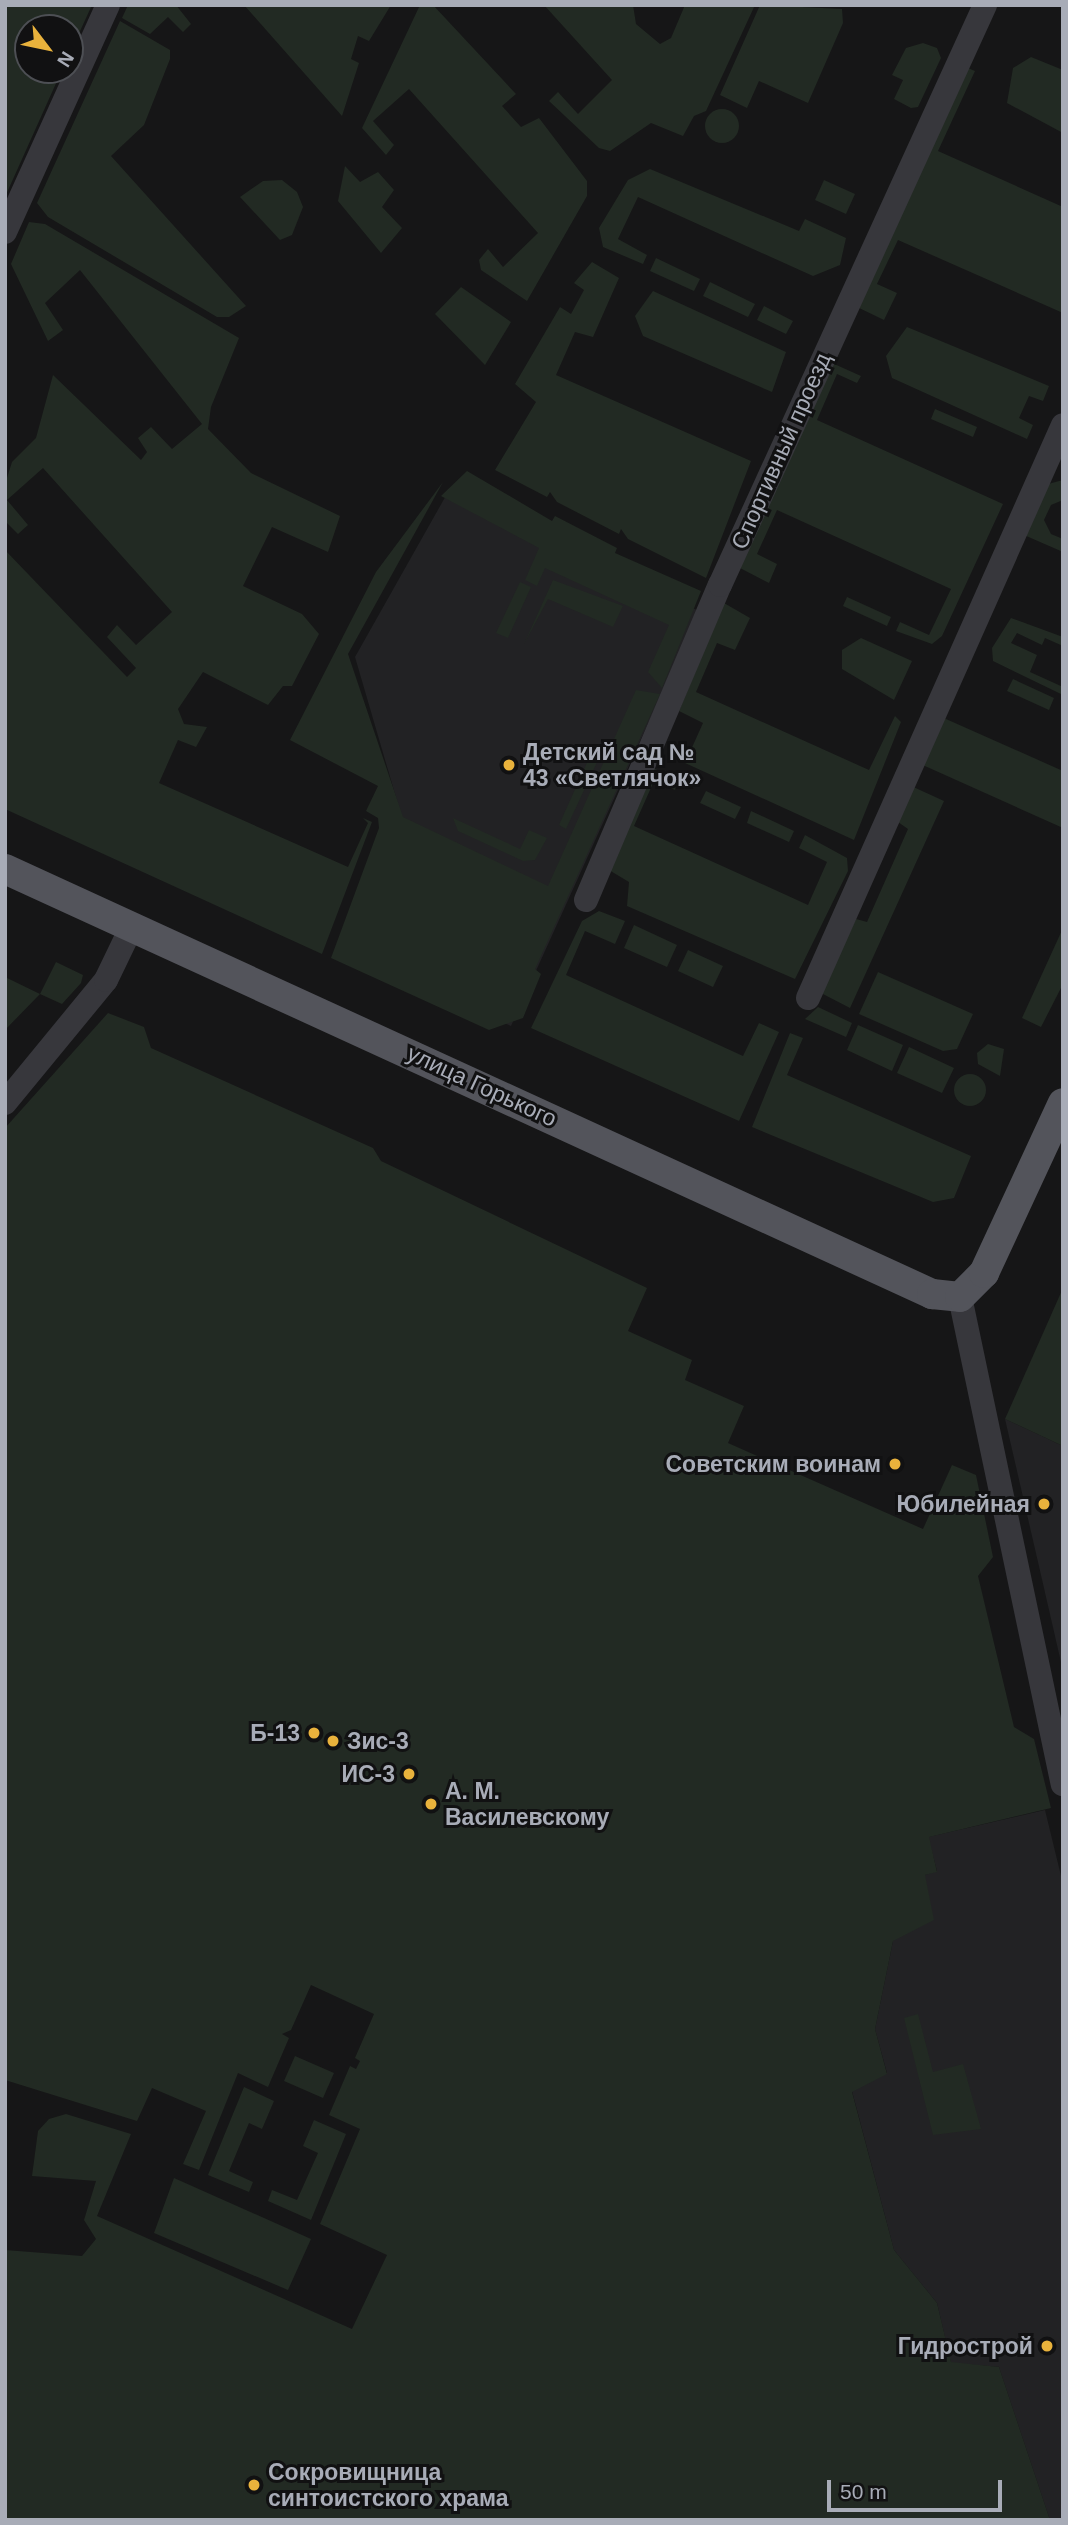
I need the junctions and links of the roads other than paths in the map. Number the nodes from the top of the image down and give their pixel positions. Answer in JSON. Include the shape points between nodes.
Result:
{"nodes":[{"id":1,"x":108,"y":5,"type":"edge"},
{"id":2,"x":985,"y":5,"type":"edge"},
{"id":3,"x":5,"y":232,"type":"edge"},
{"id":4,"x":1063,"y":425,"type":"edge"},
{"id":5,"x":5,"y":869,"type":"edge"},
{"id":6,"x":586,"y":900,"type":"dead end"},
{"id":7,"x":132,"y":926,"type":"junction"},
{"id":8,"x":808,"y":998,"type":"dead end"},
{"id":9,"x":5,"y":1103,"type":"edge"},
{"id":10,"x":1063,"y":1103,"type":"edge"},
{"id":11,"x":960,"y":1297,"type":"junction"},
{"id":12,"x":1063,"y":1784,"type":"edge"}],
"edges":[{"from":1,"to":3,"type":"street"},
{"from":2,"to":6,"type":"street","name":"Спортивный проезд","via":[[720,585]]},
{"from":4,"to":8,"type":"street"},
{"from":5,"to":7,"type":"main road","name":"улица Горького"},
{"from":7,"to":9,"type":"street","via":[[106,980]]},
{"from":7,"to":11,"type":"main road","name":"улица Горького","via":[[932,1294]]},
{"from":10,"to":11,"type":"main road","via":[[984,1273]]},
{"from":11,"to":12,"type":"street"}]}
